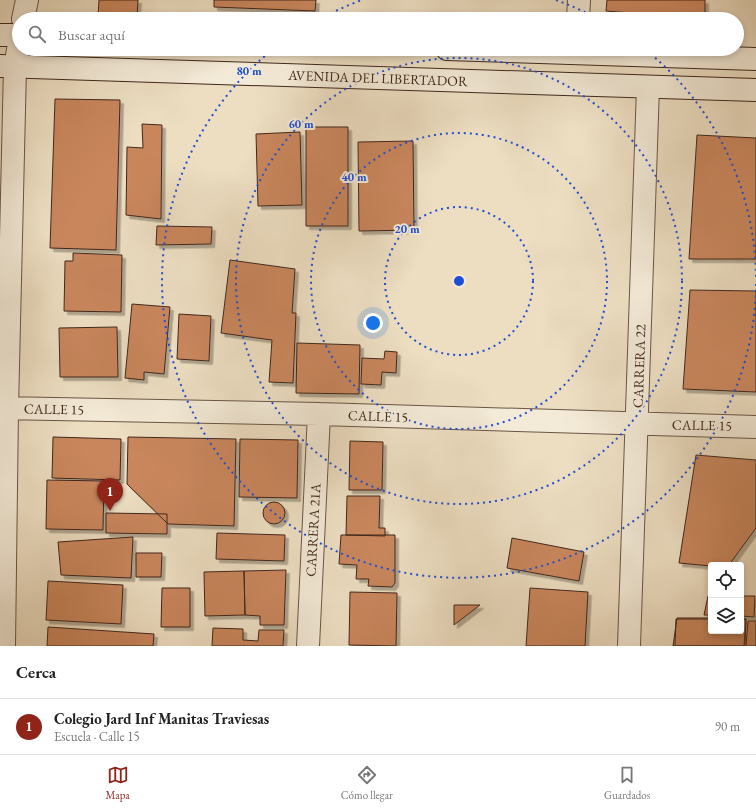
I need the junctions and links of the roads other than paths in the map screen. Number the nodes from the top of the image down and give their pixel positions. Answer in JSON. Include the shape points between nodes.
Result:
{"nodes":[{"id":1,"x":27,"y":0,"type":"edge"},
{"id":2,"x":579,"y":0,"type":"edge"},
{"id":3,"x":24,"y":12,"type":"edge"},
{"id":4,"x":578,"y":12,"type":"edge"},
{"id":5,"x":0,"y":35,"type":"edge"},
{"id":6,"x":12,"y":35,"type":"edge"},
{"id":7,"x":13,"y":56,"type":"edge"},
{"id":8,"x":688,"y":56,"type":"edge"},
{"id":9,"x":756,"y":59,"type":"edge"},
{"id":10,"x":8,"y":66,"type":"edge"},
{"id":11,"x":648,"y":87,"type":"junction"},
{"id":12,"x":756,"y":90,"type":"edge"},
{"id":13,"x":4,"y":408,"type":"edge"},
{"id":14,"x":319,"y":414,"type":"junction"},
{"id":15,"x":637,"y":424,"type":"junction"},
{"id":16,"x":756,"y":427,"type":"edge"},
{"id":17,"x":4,"y":646,"type":"edge"},
{"id":18,"x":308,"y":646,"type":"edge"},
{"id":19,"x":629,"y":646,"type":"edge"}],
"edges":[{"from":1,"to":3,"type":"street"},
{"from":2,"to":4,"type":"street"},
{"from":5,"to":6,"type":"street"},
{"from":7,"to":10,"type":"street"},
{"from":8,"to":9,"type":"street"},
{"from":10,"to":11,"type":"street","name":"AVENIDA DEL LIBERTADOR"},
{"from":10,"to":13,"type":"street"},
{"from":11,"to":12,"type":"street","name":"AVENIDA DEL LIBERTADOR"},
{"from":11,"to":15,"type":"street","name":"CARRERA 22"},
{"from":13,"to":14,"type":"street","name":"CALLE 15"},
{"from":13,"to":17,"type":"street"},
{"from":14,"to":15,"type":"street","name":"CALLE 15"},
{"from":14,"to":18,"type":"street","name":"CARRERA 21A"},
{"from":15,"to":16,"type":"street","name":"CALLE 15"},
{"from":15,"to":19,"type":"street","name":"CARRERA 22"}]}
